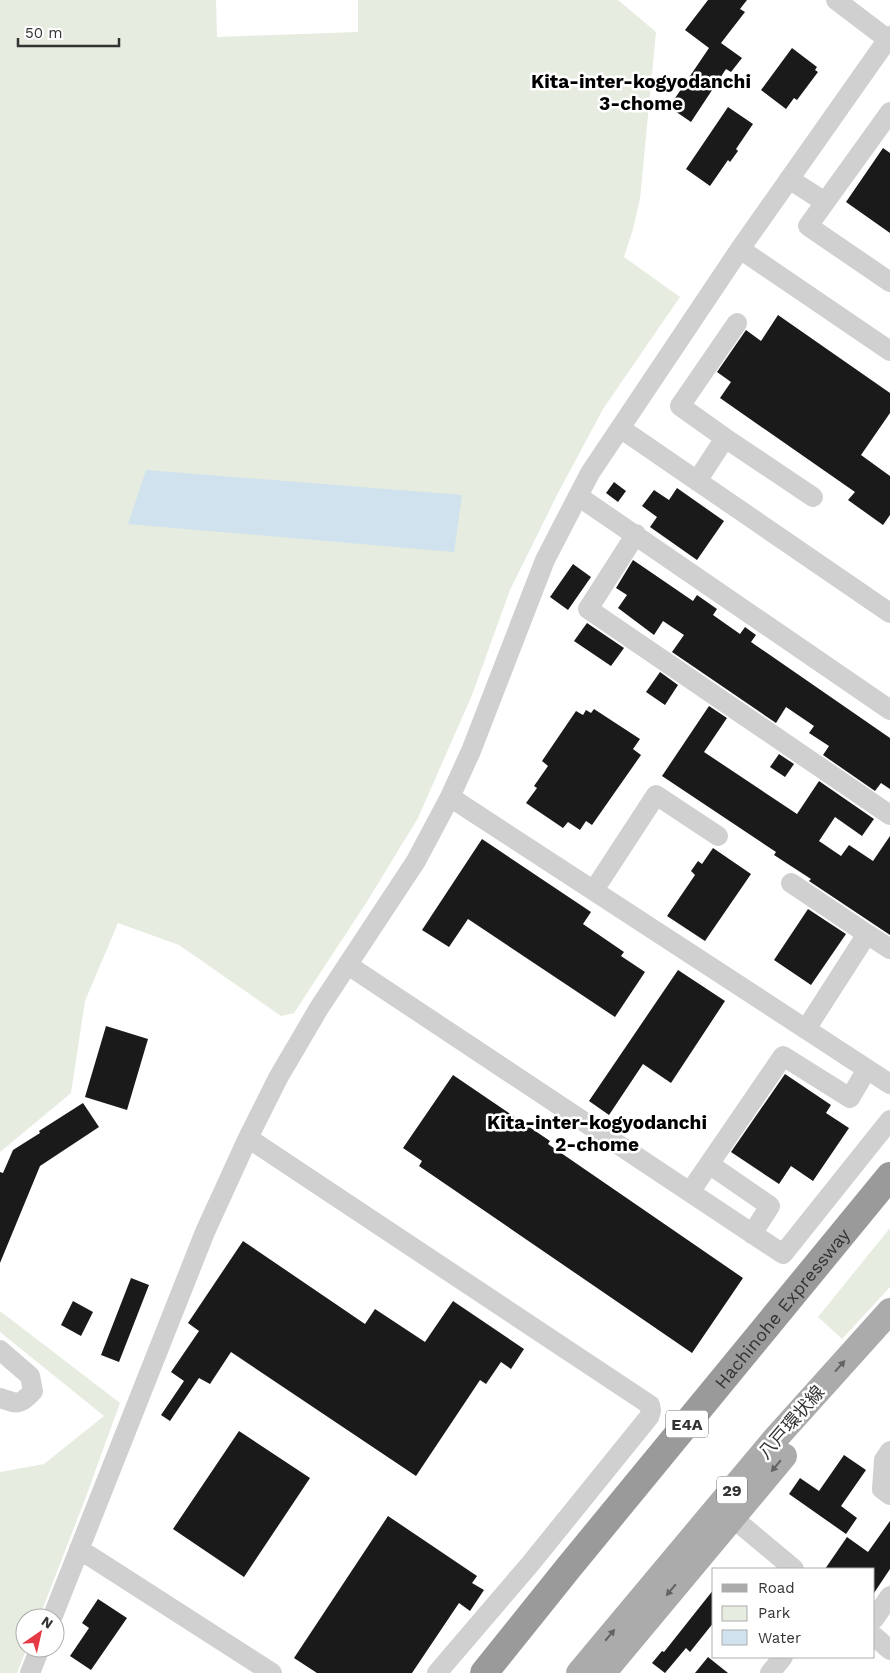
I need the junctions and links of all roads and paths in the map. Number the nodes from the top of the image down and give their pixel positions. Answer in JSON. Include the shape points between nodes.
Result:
{"nodes":[{"id":1,"x":836,"y":0,"type":"edge"},
{"id":2,"x":889,"y":38,"type":"edge"},
{"id":3,"x":890,"y":112,"type":"edge"},
{"id":4,"x":789,"y":179,"type":"junction"},
{"id":5,"x":825,"y":202,"type":"junction"},
{"id":6,"x":740,"y":249,"type":"junction"},
{"id":7,"x":890,"y":282,"type":"edge"},
{"id":8,"x":737,"y":323,"type":"dead end"},
{"id":9,"x":890,"y":350,"type":"edge"},
{"id":10,"x":620,"y":428,"type":"junction"},
{"id":11,"x":725,"y":438,"type":"junction"},
{"id":12,"x":698,"y":481,"type":"junction"},
{"id":13,"x":578,"y":496,"type":"junction"},
{"id":14,"x":813,"y":497,"type":"dead end"},
{"id":15,"x":636,"y":534,"type":"junction"},
{"id":16,"x":890,"y":613,"type":"edge"},
{"id":17,"x":890,"y":710,"type":"edge"},
{"id":18,"x":450,"y":796,"type":"junction"},
{"id":19,"x":890,"y":815,"type":"edge"},
{"id":20,"x":718,"y":836,"type":"dead end"},
{"id":21,"x":792,"y":883,"type":"dead end"},
{"id":22,"x":594,"y":890,"type":"junction"},
{"id":23,"x":867,"y":934,"type":"junction"},
{"id":24,"x":890,"y":949,"type":"edge"},
{"id":25,"x":348,"y":965,"type":"junction"},
{"id":26,"x":806,"y":1029,"type":"junction"},
{"id":27,"x":868,"y":1069,"type":"junction"},
{"id":28,"x":890,"y":1084,"type":"edge"},
{"id":29,"x":890,"y":1120,"type":"edge"},
{"id":30,"x":248,"y":1138,"type":"junction"},
{"id":31,"x":709,"y":1164,"type":"junction"},
{"id":32,"x":890,"y":1176,"type":"edge"},
{"id":33,"x":690,"y":1192,"type":"junction"},
{"id":34,"x":752,"y":1234,"type":"junction"},
{"id":35,"x":890,"y":1311,"type":"edge"},
{"id":36,"x":890,"y":1338,"type":"edge"},
{"id":37,"x":0,"y":1350,"type":"edge"},
{"id":38,"x":0,"y":1398,"type":"edge"},
{"id":39,"x":890,"y":1451,"type":"edge"},
{"id":40,"x":890,"y":1495,"type":"edge"},
{"id":41,"x":733,"y":1518,"type":"junction"},
{"id":42,"x":79,"y":1549,"type":"junction"},
{"id":43,"x":793,"y":1568,"type":"edge"},
{"id":44,"x":890,"y":1596,"type":"edge"},
{"id":45,"x":56,"y":1608,"type":"edge"},
{"id":46,"x":875,"y":1618,"type":"edge"},
{"id":47,"x":875,"y":1637,"type":"edge"},
{"id":48,"x":890,"y":1650,"type":"edge"},
{"id":49,"x":36,"y":1658,"type":"edge"},
{"id":50,"x":782,"y":1658,"type":"edge"},
{"id":51,"x":30,"y":1673,"type":"edge"},
{"id":52,"x":272,"y":1673,"type":"edge"},
{"id":53,"x":437,"y":1673,"type":"edge"},
{"id":54,"x":484,"y":1673,"type":"edge"},
{"id":55,"x":578,"y":1673,"type":"edge"},
{"id":56,"x":603,"y":1673,"type":"edge"},
{"id":57,"x":770,"y":1673,"type":"edge"}],
"edges":[{"from":1,"to":2,"type":"street"},
{"from":2,"to":4,"type":"street"},
{"from":3,"to":5,"type":"street"},
{"from":4,"to":5,"type":"street"},
{"from":4,"to":6,"type":"street"},
{"from":5,"to":7,"type":"street","via":[[808,226]]},
{"from":6,"to":9,"type":"street"},
{"from":6,"to":10,"type":"street"},
{"from":8,"to":11,"type":"street","via":[[680,406]]},
{"from":10,"to":12,"type":"street"},
{"from":10,"to":13,"type":"street"},
{"from":11,"to":12,"type":"street"},
{"from":11,"to":14,"type":"street"},
{"from":12,"to":16,"type":"street"},
{"from":13,"to":15,"type":"street"},
{"from":13,"to":18,"type":"street","via":[[545,560],[471,751]]},
{"from":15,"to":17,"type":"street"},
{"from":15,"to":19,"type":"street","via":[[588,609]]},
{"from":18,"to":22,"type":"street"},
{"from":18,"to":25,"type":"street","via":[[416,861]]},
{"from":20,"to":22,"type":"street","via":[[656,795]]},
{"from":21,"to":23,"type":"street"},
{"from":22,"to":26,"type":"street"},
{"from":23,"to":24,"type":"street"},
{"from":23,"to":26,"type":"street"},
{"from":25,"to":30,"type":"street","via":[[278,1078]]},
{"from":25,"to":33,"type":"street"},
{"from":26,"to":27,"type":"street"},
{"from":27,"to":28,"type":"street"},
{"from":27,"to":31,"type":"street","via":[[850,1098],[784,1056]]},
{"from":29,"to":34,"type":"street","via":[[783,1254]]},
{"from":30,"to":42,"type":"street","via":[[205,1232]]},
{"from":30,"to":53,"type":"street","via":[[650,1405],[649,1417],[532,1563]]},
{"from":31,"to":33,"type":"street"},
{"from":31,"to":34,"type":"street","via":[[770,1206]]},
{"from":32,"to":54,"type":"highway","name":"Hachinohe Expressway","number":"E4A"},
{"from":33,"to":34,"type":"street"},
{"from":55,"to":35,"type":"main road","name":"八戸環状線","number":"29","one_way":true,"via":[[774,1440]]},
{"from":36,"to":41,"type":"main road","name":"八戸環状線","number":"29","one_way":true},
{"from":37,"to":38,"type":"street","via":[[30,1376],[33,1391],[24,1401],[15,1404]]},
{"from":39,"to":40,"type":"street","via":[[884,1460],[882,1489]]},
{"from":41,"to":43,"type":"street"},
{"from":41,"to":56,"type":"main road","name":"八戸環状線","number":"29","one_way":true},
{"from":42,"to":45,"type":"street"},
{"from":42,"to":52,"type":"street"},
{"from":44,"to":46,"type":"street"},
{"from":47,"to":48,"type":"street"},
{"from":49,"to":51,"type":"street"},
{"from":50,"to":57,"type":"street"}]}
